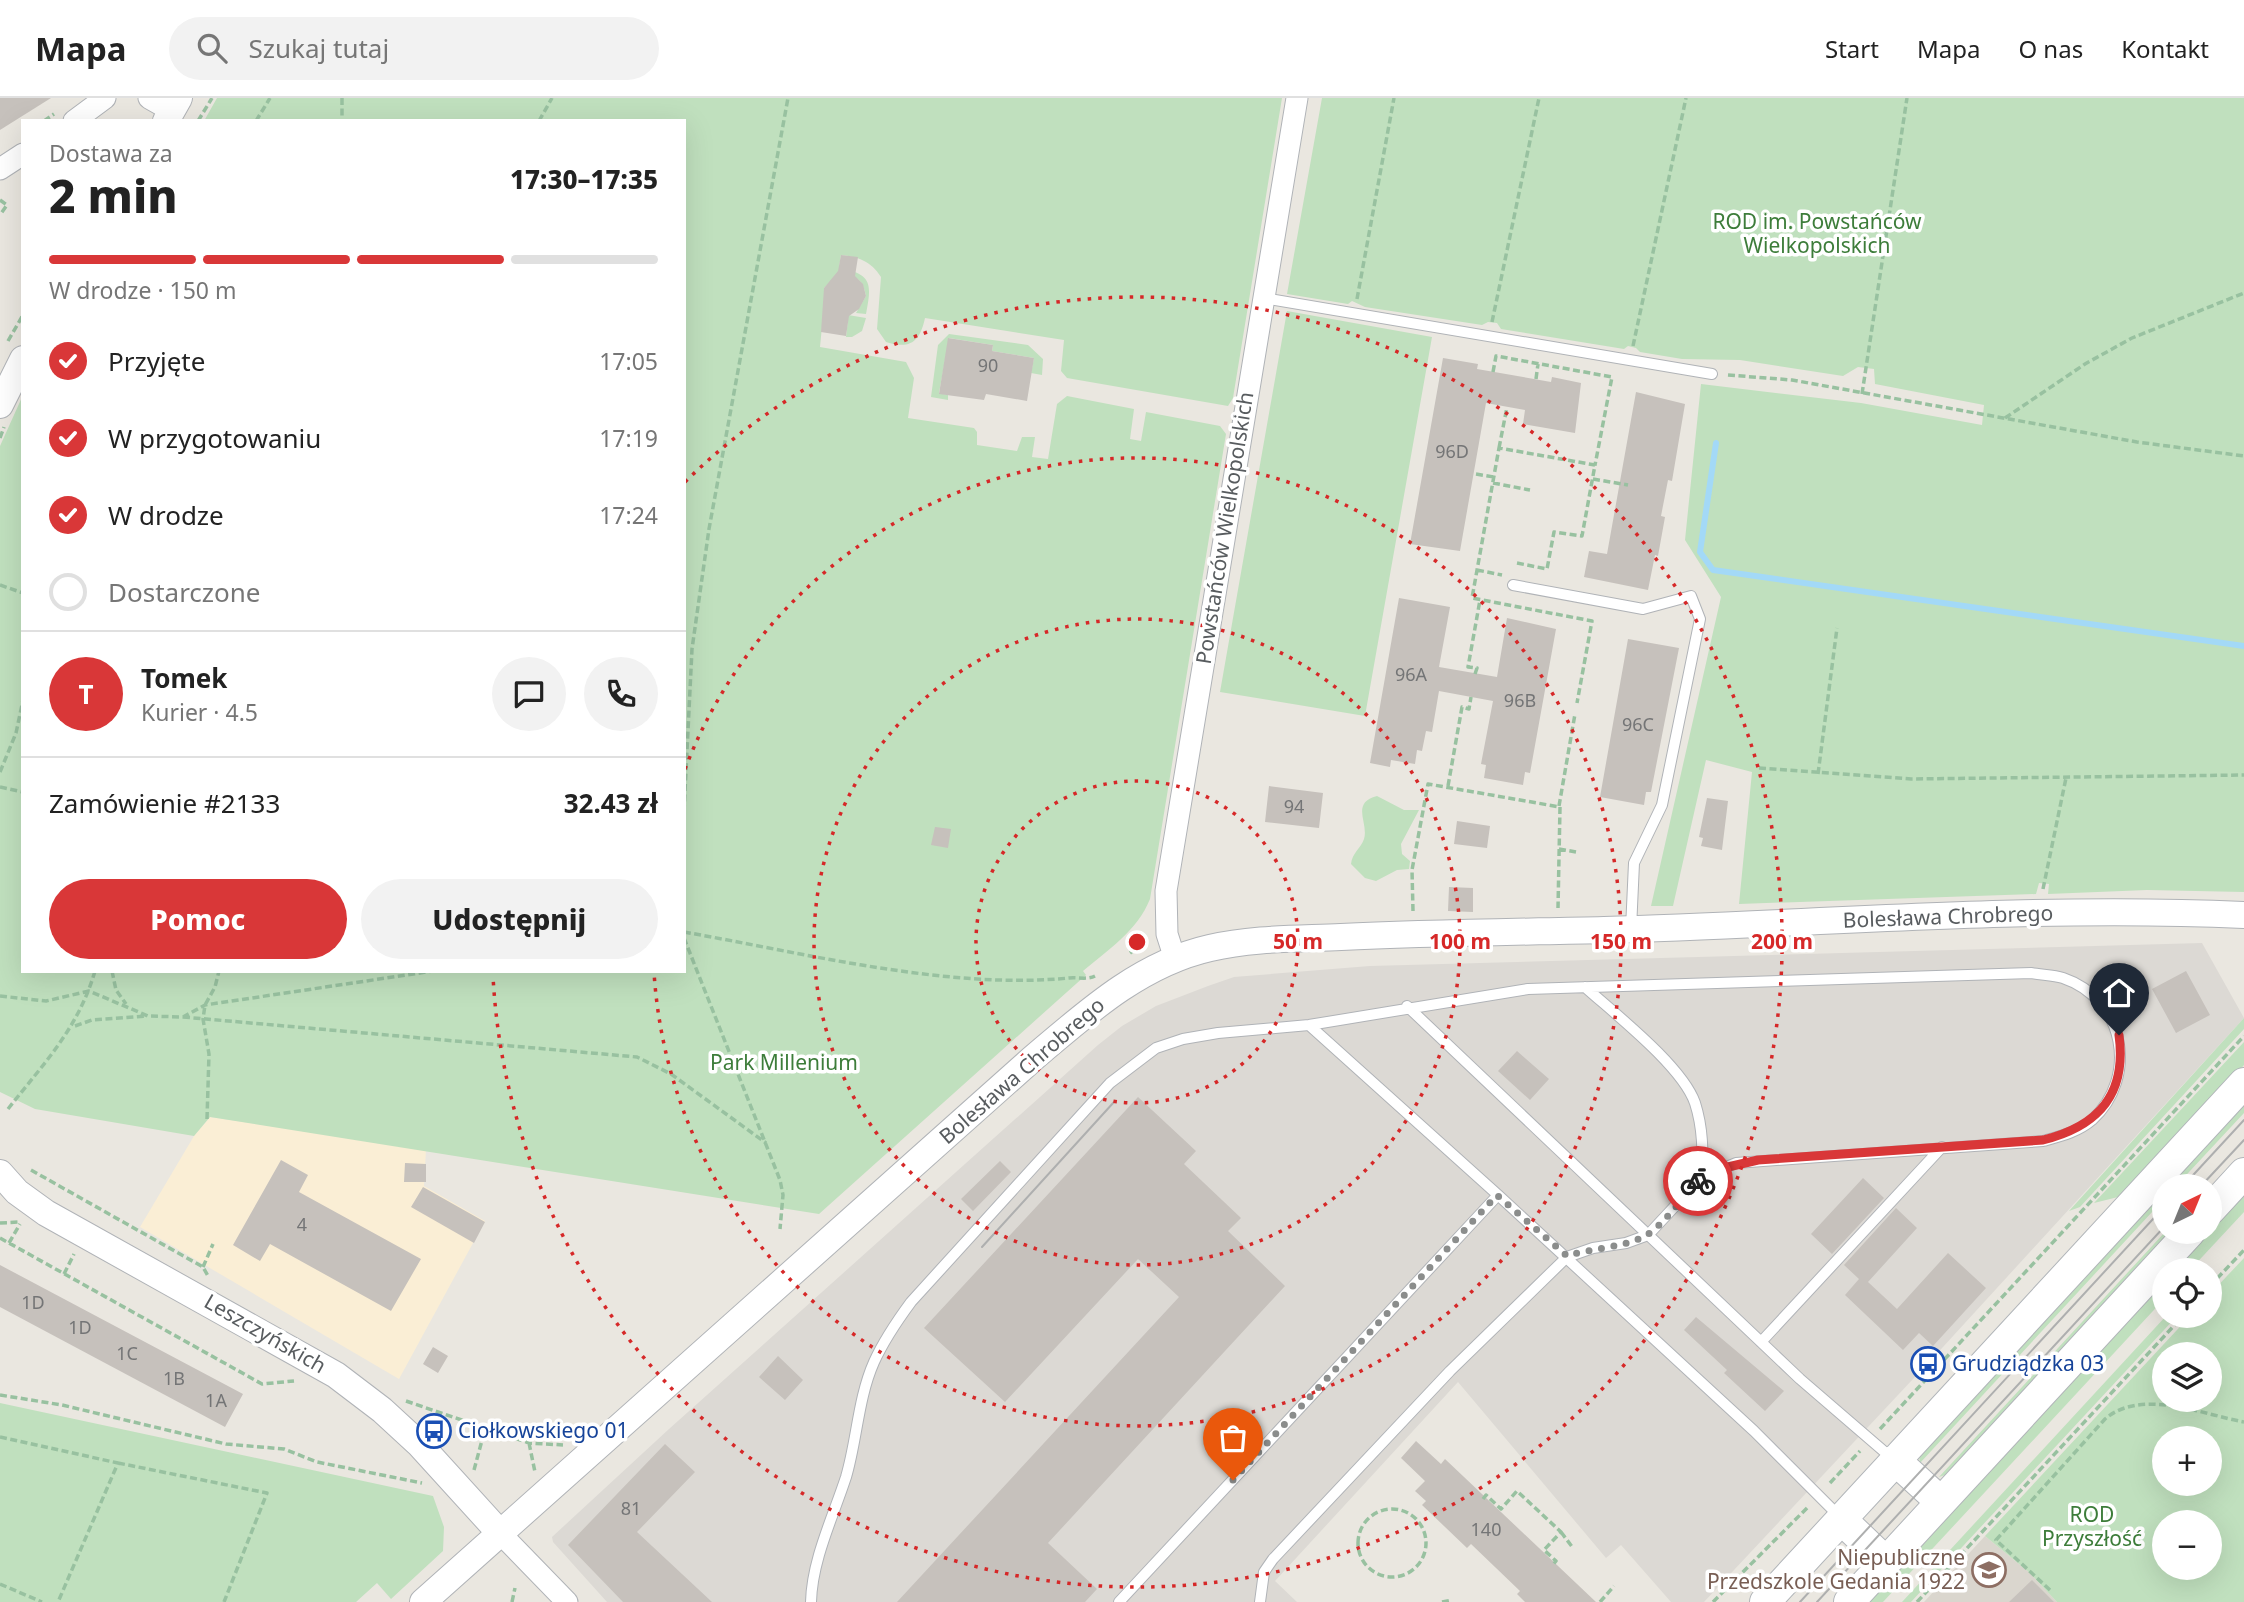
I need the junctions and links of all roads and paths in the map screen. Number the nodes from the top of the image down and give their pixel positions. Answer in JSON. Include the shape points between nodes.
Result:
{"nodes":[{"id":1,"x":105,"y":98,"type":"edge"},
{"id":2,"x":149,"y":98,"type":"edge"},
{"id":3,"x":212,"y":98,"type":"edge"},
{"id":4,"x":270,"y":98,"type":"edge"},
{"id":5,"x":342,"y":98,"type":"edge"},
{"id":6,"x":552,"y":98,"type":"edge"},
{"id":7,"x":788,"y":98,"type":"edge"},
{"id":8,"x":1297,"y":98,"type":"edge"},
{"id":9,"x":1394,"y":98,"type":"edge"},
{"id":10,"x":1539,"y":98,"type":"edge"},
{"id":11,"x":1686,"y":98,"type":"edge"},
{"id":12,"x":1907,"y":98,"type":"edge"},
{"id":13,"x":172,"y":110,"type":"edge"},
{"id":14,"x":77,"y":119,"type":"edge"},
{"id":15,"x":199,"y":119,"type":"edge"},
{"id":16,"x":257,"y":119,"type":"edge"},
{"id":17,"x":342,"y":119,"type":"edge"},
{"id":18,"x":540,"y":119,"type":"edge"},
{"id":19,"x":21,"y":155,"type":"edge"},
{"id":20,"x":0,"y":169,"type":"edge"},
{"id":21,"x":0,"y":200,"type":"edge"},
{"id":22,"x":0,"y":215,"type":"edge"},
{"id":23,"x":2244,"y":293,"type":"edge"},
{"id":24,"x":1263,"y":298,"type":"junction"},
{"id":25,"x":1356,"y":302,"type":"dead end"},
{"id":26,"x":21,"y":323,"type":"edge"},
{"id":27,"x":1492,"y":323,"type":"dead end"},
{"id":28,"x":1632,"y":347,"type":"dead end"},
{"id":29,"x":14,"y":351,"type":"edge"},
{"id":30,"x":1538,"y":364,"type":"junction"},
{"id":31,"x":1493,"y":372,"type":"dead end"},
{"id":32,"x":1712,"y":374,"type":"joint"},
{"id":33,"x":1536,"y":379,"type":"dead end"},
{"id":34,"x":1862,"y":394,"type":"junction"},
{"id":35,"x":0,"y":405,"type":"edge"},
{"id":36,"x":1507,"y":407,"type":"dead end"},
{"id":37,"x":2003,"y":418,"type":"junction"},
{"id":38,"x":1499,"y":448,"type":"junction"},
{"id":39,"x":2244,"y":456,"type":"edge"},
{"id":40,"x":1595,"y":465,"type":"junction"},
{"id":41,"x":1476,"y":474,"type":"dead end"},
{"id":42,"x":1494,"y":477,"type":"junction"},
{"id":43,"x":1592,"y":478,"type":"junction"},
{"id":44,"x":1493,"y":483,"type":"junction"},
{"id":45,"x":1628,"y":485,"type":"dead end"},
{"id":46,"x":1530,"y":490,"type":"dead end"},
{"id":47,"x":1517,"y":563,"type":"dead end"},
{"id":48,"x":1477,"y":570,"type":"junction"},
{"id":49,"x":1514,"y":581,"type":"joint"},
{"id":50,"x":0,"y":586,"type":"edge"},
{"id":51,"x":21,"y":592,"type":"edge"},
{"id":52,"x":1480,"y":600,"type":"junction"},
{"id":53,"x":1837,"y":628,"type":"dead end"},
{"id":54,"x":1475,"y":674,"type":"dead end"},
{"id":55,"x":1471,"y":697,"type":"dead end"},
{"id":56,"x":1577,"y":703,"type":"dead end"},
{"id":57,"x":21,"y":709,"type":"edge"},
{"id":58,"x":1575,"y":714,"type":"dead end"},
{"id":59,"x":1759,"y":768,"type":"dead end"},
{"id":60,"x":686,"y":771,"type":"edge"},
{"id":61,"x":0,"y":772,"type":"edge"},
{"id":62,"x":1818,"y":774,"type":"junction"},
{"id":63,"x":2244,"y":775,"type":"edge"},
{"id":64,"x":2066,"y":778,"type":"junction"},
{"id":65,"x":1448,"y":787,"type":"junction"},
{"id":66,"x":0,"y":788,"type":"edge"},
{"id":67,"x":21,"y":792,"type":"edge"},
{"id":68,"x":1559,"y":806,"type":"junction"},
{"id":69,"x":1559,"y":849,"type":"junction"},
{"id":70,"x":1576,"y":852,"type":"dead end"},
{"id":71,"x":2044,"y":884,"type":"dead end"},
{"id":72,"x":1558,"y":909,"type":"dead end"},
{"id":73,"x":2244,"y":915,"type":"edge"},
{"id":74,"x":1413,"y":918,"type":"dead end"},
{"id":75,"x":1631,"y":929,"type":"junction"},
{"id":76,"x":686,"y":932,"type":"edge"},
{"id":77,"x":686,"y":943,"type":"edge"},
{"id":78,"x":1175,"y":959,"type":"junction"},
{"id":79,"x":1102,"y":971,"type":"dead end"},
{"id":80,"x":94,"y":973,"type":"edge"},
{"id":81,"x":112,"y":973,"type":"edge"},
{"id":82,"x":219,"y":973,"type":"edge"},
{"id":83,"x":420,"y":973,"type":"edge"},
{"id":84,"x":1585,"y":987,"type":"junction"},
{"id":85,"x":89,"y":991,"type":"junction"},
{"id":86,"x":0,"y":996,"type":"edge"},
{"id":87,"x":205,"y":1005,"type":"junction"},
{"id":88,"x":1407,"y":1006,"type":"junction"},
{"id":89,"x":129,"y":1007,"type":"junction"},
{"id":90,"x":148,"y":1016,"type":"junction"},
{"id":91,"x":183,"y":1017,"type":"junction"},
{"id":92,"x":203,"y":1019,"type":"junction"},
{"id":93,"x":1310,"y":1025,"type":"junction"},
{"id":94,"x":73,"y":1026,"type":"junction"},
{"id":95,"x":2244,"y":1036,"type":"edge"},
{"id":96,"x":2244,"y":1083,"type":"edge"},
{"id":97,"x":8,"y":1109,"type":"dead end"},
{"id":98,"x":207,"y":1119,"type":"dead end"},
{"id":99,"x":766,"y":1143,"type":"junction"},
{"id":100,"x":1942,"y":1147,"type":"junction"},
{"id":101,"x":31,"y":1170,"type":"dead end"},
{"id":102,"x":0,"y":1173,"type":"edge"},
{"id":103,"x":2244,"y":1173,"type":"edge"},
{"id":104,"x":1702,"y":1178,"type":"junction"},
{"id":105,"x":1497,"y":1195,"type":"junction"},
{"id":106,"x":2222,"y":1197,"type":"edge"},
{"id":107,"x":0,"y":1223,"type":"edge"},
{"id":108,"x":780,"y":1228,"type":"dead end"},
{"id":109,"x":1648,"y":1235,"type":"junction"},
{"id":110,"x":0,"y":1238,"type":"edge"},
{"id":111,"x":9,"y":1243,"type":"junction"},
{"id":112,"x":213,"y":1244,"type":"dead end"},
{"id":113,"x":2179,"y":1244,"type":"edge"},
{"id":114,"x":2244,"y":1250,"type":"edge"},
{"id":115,"x":74,"y":1255,"type":"dead end"},
{"id":116,"x":1567,"y":1256,"type":"junction"},
{"id":117,"x":2222,"y":1273,"type":"edge"},
{"id":118,"x":64,"y":1274,"type":"junction"},
{"id":119,"x":2172,"y":1328,"type":"edge"},
{"id":120,"x":1761,"y":1342,"type":"junction"},
{"id":121,"x":294,"y":1381,"type":"dead end"},
{"id":122,"x":0,"y":1395,"type":"edge"},
{"id":123,"x":404,"y":1400,"type":"dead end"},
{"id":124,"x":2244,"y":1422,"type":"edge"},
{"id":125,"x":485,"y":1429,"type":"junction"},
{"id":126,"x":0,"y":1437,"type":"edge"},
{"id":127,"x":1871,"y":1439,"type":"junction"},
{"id":128,"x":529,"y":1443,"type":"junction"},
{"id":129,"x":570,"y":1446,"type":"dead end"},
{"id":130,"x":1895,"y":1460,"type":"junction"},
{"id":131,"x":118,"y":1463,"type":"junction"},
{"id":132,"x":472,"y":1476,"type":"dead end"},
{"id":133,"x":537,"y":1478,"type":"dead end"},
{"id":134,"x":426,"y":1479,"type":"dead end"},
{"id":135,"x":1819,"y":1495,"type":"junction"},
{"id":136,"x":1483,"y":1499,"type":"dead end"},
{"id":137,"x":1941,"y":1502,"type":"junction"},
{"id":138,"x":1842,"y":1520,"type":"junction"},
{"id":139,"x":1561,"y":1532,"type":"junction"},
{"id":140,"x":500,"y":1533,"type":"junction"},
{"id":141,"x":1573,"y":1548,"type":"dead end"},
{"id":142,"x":1886,"y":1562,"type":"junction"},
{"id":143,"x":1417,"y":1565,"type":"joint"},
{"id":144,"x":1552,"y":1566,"type":"dead end"},
{"id":145,"x":0,"y":1584,"type":"edge"},
{"id":146,"x":1614,"y":1586,"type":"dead end"},
{"id":147,"x":515,"y":1588,"type":"dead end"},
{"id":148,"x":2050,"y":1590,"type":"dead end"},
{"id":149,"x":1452,"y":1600,"type":"dead end"},
{"id":150,"x":42,"y":1602,"type":"edge"},
{"id":151,"x":58,"y":1602,"type":"edge"},
{"id":152,"x":224,"y":1602,"type":"edge"},
{"id":153,"x":424,"y":1602,"type":"edge"},
{"id":154,"x":512,"y":1602,"type":"edge"},
{"id":155,"x":567,"y":1602,"type":"edge"},
{"id":156,"x":811,"y":1602,"type":"edge"},
{"id":157,"x":1119,"y":1602,"type":"edge"},
{"id":158,"x":1260,"y":1602,"type":"edge"},
{"id":159,"x":1441,"y":1602,"type":"edge"},
{"id":160,"x":1600,"y":1602,"type":"edge"},
{"id":161,"x":1713,"y":1602,"type":"edge"},
{"id":162,"x":1765,"y":1602,"type":"edge"},
{"id":163,"x":1849,"y":1602,"type":"edge"},
{"id":164,"x":1917,"y":1602,"type":"edge"}],
"edges":[{"from":1,"to":14,"type":"street"},
{"from":2,"to":13,"type":"street"},
{"from":3,"to":15,"type":"path"},
{"from":4,"to":16,"type":"path"},
{"from":5,"to":17,"type":"path"},
{"from":6,"to":18,"type":"path"},
{"from":7,"to":60,"type":"path","via":[[709,529],[692,649]]},
{"from":8,"to":24,"type":"street","name":"Powstańców Wielkopolskich"},
{"from":9,"to":25,"type":"path"},
{"from":10,"to":27,"type":"path"},
{"from":11,"to":28,"type":"path"},
{"from":12,"to":34,"type":"path"},
{"from":19,"to":20,"type":"street"},
{"from":21,"to":22,"type":"path","via":[[7,205]]},
{"from":23,"to":37,"type":"path","via":[[2133,338]]},
{"from":24,"to":32,"type":"lane"},
{"from":24,"to":78,"type":"street","name":"Powstańców Wielkopolskich","via":[[1166,891],[1167,934]]},
{"from":26,"to":29,"type":"path"},
{"from":29,"to":35,"type":"street"},
{"from":30,"to":31,"type":"path","via":[[1496,356]]},
{"from":30,"to":33,"type":"path"},
{"from":30,"to":40,"type":"path","via":[[1612,377]]},
{"from":32,"to":34,"type":"path","via":[[1792,380]]},
{"from":34,"to":37,"type":"path"},
{"from":36,"to":38,"type":"path"},
{"from":37,"to":39,"type":"path"},
{"from":38,"to":40,"type":"path"},
{"from":38,"to":42,"type":"path"},
{"from":40,"to":43,"type":"path"},
{"from":41,"to":42,"type":"path"},
{"from":42,"to":44,"type":"path"},
{"from":43,"to":45,"type":"path"},
{"from":43,"to":47,"type":"path","via":[[1582,536],[1554,532],[1548,569]]},
{"from":44,"to":46,"type":"path"},
{"from":44,"to":48,"type":"path"},
{"from":48,"to":49,"type":"path"},
{"from":48,"to":52,"type":"path","via":[[1472,598]]},
{"from":49,"to":75,"type":"lane","via":[[1643,609],[1691,596],[1700,619],[1662,805],[1634,863]]},
{"from":50,"to":51,"type":"path"},
{"from":52,"to":54,"type":"path","via":[[1468,667],[1476,668]]},
{"from":52,"to":56,"type":"path","via":[[1592,621]]},
{"from":53,"to":62,"type":"path"},
{"from":55,"to":65,"type":"path","via":[[1469,709],[1462,707]]},
{"from":57,"to":61,"type":"path"},
{"from":58,"to":68,"type":"path"},
{"from":59,"to":62,"type":"path"},
{"from":62,"to":64,"type":"path"},
{"from":63,"to":64,"type":"path"},
{"from":64,"to":71,"type":"path"},
{"from":65,"to":68,"type":"path"},
{"from":65,"to":74,"type":"path","via":[[1428,784],[1412,870]]},
{"from":66,"to":67,"type":"path"},
{"from":68,"to":69,"type":"path"},
{"from":69,"to":70,"type":"path"},
{"from":69,"to":72,"type":"path"},
{"from":73,"to":75,"type":"street","name":"Bolesława Chrobrego","via":[[2150,910]]},
{"from":75,"to":78,"type":"street","name":"Bolesława Chrobrego","via":[[1254,941]]},
{"from":76,"to":79,"type":"path","via":[[974,977],[1052,980],[1091,978]]},
{"from":77,"to":99,"type":"path"},
{"from":78,"to":140,"type":"street","name":"Bolesława Chrobrego","via":[[1123,987],[1059,1035]]},
{"from":80,"to":85,"type":"path"},
{"from":81,"to":89,"type":"path","via":[[116,990]]},
{"from":82,"to":87,"type":"path"},
{"from":83,"to":87,"type":"path"},
{"from":84,"to":88,"type":"lane","via":[[1528,989]]},
{"from":84,"to":100,"type":"lane","via":[[2031,973],[2063,978],[2089,992],[2109,1013],[2119,1035],[2118,1084],[2090,1121],[2070,1134],[2043,1140]]},
{"from":84,"to":104,"type":"lane","via":[[1680,1078],[1694,1100],[1701,1125]]},
{"from":85,"to":86,"type":"path","via":[[46,1002]]},
{"from":85,"to":89,"type":"path"},
{"from":85,"to":94,"type":"path"},
{"from":87,"to":91,"type":"path"},
{"from":87,"to":92,"type":"path"},
{"from":88,"to":93,"type":"lane"},
{"from":88,"to":109,"type":"lane"},
{"from":89,"to":90,"type":"path"},
{"from":90,"to":91,"type":"path"},
{"from":90,"to":94,"type":"path"},
{"from":91,"to":92,"type":"path"},
{"from":92,"to":98,"type":"path","via":[[209,1054]]},
{"from":92,"to":99,"type":"path","via":[[637,1057],[671,1074]]},
{"from":93,"to":105,"type":"lane"},
{"from":93,"to":156,"type":"lane","via":[[1183,1039],[1156,1048],[1131,1064],[1086,1106],[911,1302],[874,1363],[849,1466],[821,1549]]},
{"from":94,"to":97,"type":"path"},
{"from":95,"to":127,"type":"path"},
{"from":96,"to":130,"type":"main road"},
{"from":99,"to":108,"type":"path","via":[[783,1195]]},
{"from":100,"to":104,"type":"lane","via":[[1758,1160],[1725,1166]]},
{"from":100,"to":120,"type":"lane"},
{"from":101,"to":112,"type":"path","via":[[203,1267]]},
{"from":102,"to":140,"type":"street","name":"Leszczyńskich","via":[[46,1213],[301,1353],[356,1389],[420,1445]]},
{"from":103,"to":106,"type":"main road"},
{"from":104,"to":109,"type":"lane"},
{"from":105,"to":116,"type":"lane"},
{"from":105,"to":157,"type":"lane"},
{"from":107,"to":111,"type":"path","via":[[20,1222]]},
{"from":109,"to":116,"type":"lane"},
{"from":109,"to":120,"type":"lane"},
{"from":110,"to":111,"type":"path"},
{"from":111,"to":118,"type":"path"},
{"from":113,"to":137,"type":"main road"},
{"from":114,"to":117,"type":"path"},
{"from":115,"to":118,"type":"path"},
{"from":116,"to":135,"type":"lane"},
{"from":116,"to":158,"type":"lane","via":[[1450,1371],[1273,1559],[1264,1572]]},
{"from":118,"to":121,"type":"path","via":[[262,1384]]},
{"from":119,"to":164,"type":"path"},
{"from":120,"to":127,"type":"lane"},
{"from":122,"to":134,"type":"path","via":[[226,1444],[284,1449],[317,1462],[422,1483]]},
{"from":123,"to":125,"type":"path"},
{"from":124,"to":148,"type":"path","via":[[2149,1403],[2110,1414],[1996,1540]]},
{"from":125,"to":128,"type":"path"},
{"from":125,"to":132,"type":"path"},
{"from":126,"to":131,"type":"path"},
{"from":127,"to":130,"type":"lane"},
{"from":127,"to":135,"type":"path"},
{"from":128,"to":129,"type":"path"},
{"from":128,"to":133,"type":"path"},
{"from":130,"to":137,"type":"main road"},
{"from":130,"to":138,"type":"main road"},
{"from":131,"to":151,"type":"path"},
{"from":131,"to":152,"type":"path","via":[[267,1493]]},
{"from":135,"to":138,"type":"lane"},
{"from":135,"to":161,"type":"path"},
{"from":136,"to":139,"type":"path","via":[[1486,1495],[1501,1509],[1517,1491]]},
{"from":137,"to":142,"type":"main road"},
{"from":138,"to":142,"type":"main road"},
{"from":138,"to":162,"type":"main road"},
{"from":139,"to":141,"type":"path"},
{"from":139,"to":144,"type":"path","via":[[1544,1550],[1556,1561]]},
{"from":140,"to":153,"type":"street","name":"Bolesława Chrobrego"},
{"from":140,"to":155,"type":"street"},
{"from":142,"to":163,"type":"main road"},
{"from":143,"to":143,"type":"path","via":[[1425,1544],[1418,1522],[1398,1510],[1382,1511],[1369,1519],[1360,1532],[1358,1547],[1368,1568],[1389,1577],[1405,1574]]},
{"from":145,"to":150,"type":"path"},
{"from":146,"to":160,"type":"path"},
{"from":147,"to":154,"type":"path"},
{"from":149,"to":159,"type":"path"}]}
